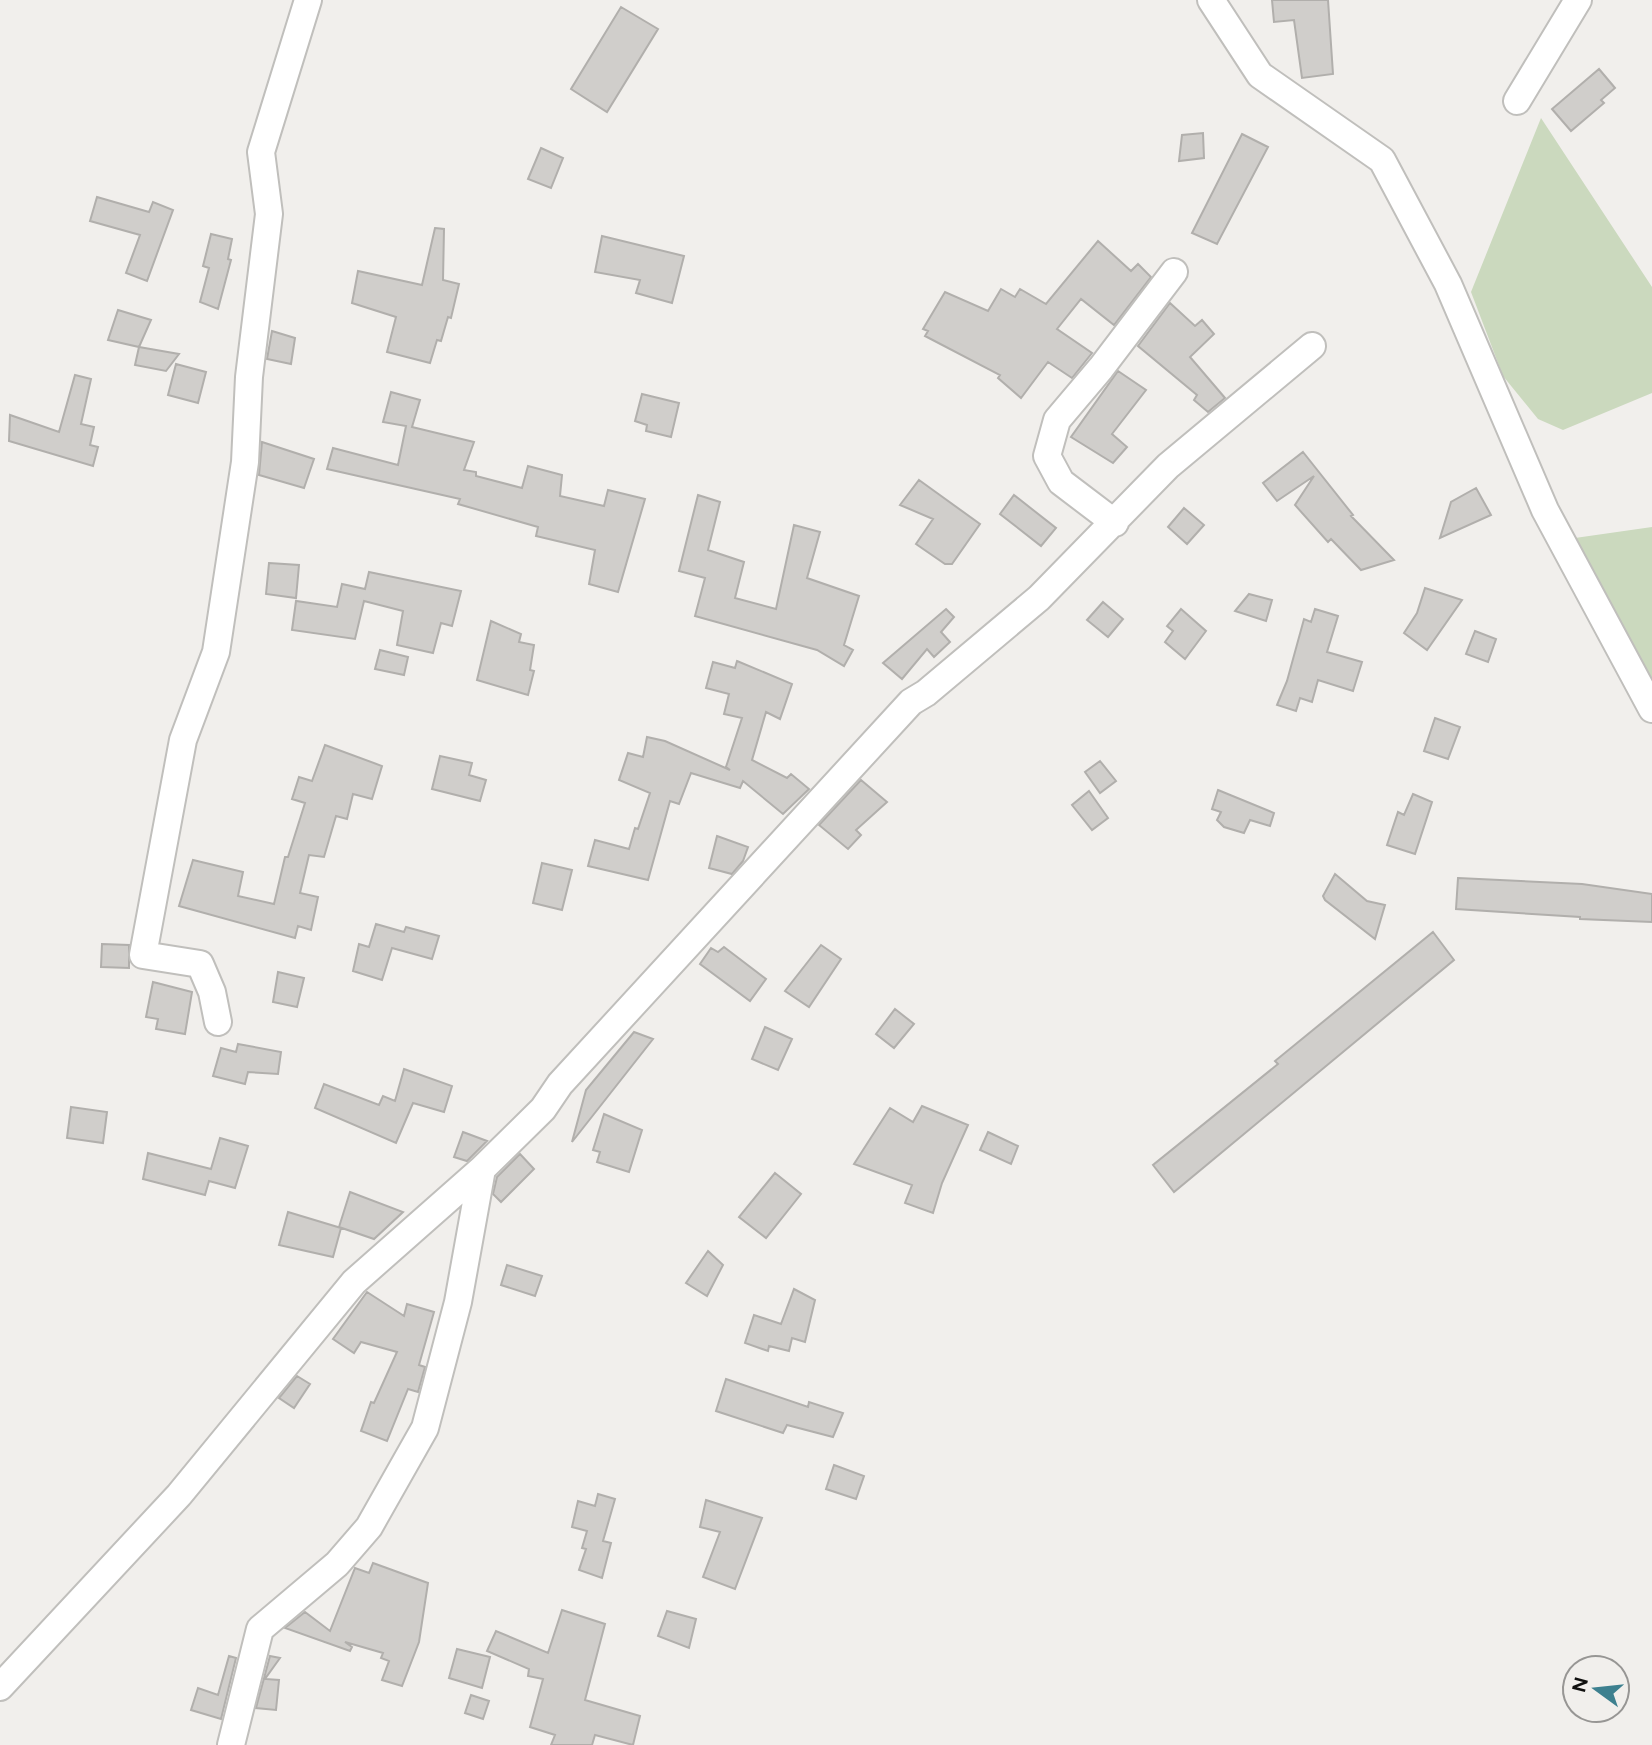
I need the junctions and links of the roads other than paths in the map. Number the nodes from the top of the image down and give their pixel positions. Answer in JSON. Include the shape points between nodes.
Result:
{"nodes":[{"id":1,"x":308,"y":0,"type":"edge"},
{"id":2,"x":1211,"y":0,"type":"edge"},
{"id":3,"x":1578,"y":0,"type":"edge"},
{"id":4,"x":1517,"y":101,"type":"dead end"},
{"id":5,"x":1174,"y":272,"type":"dead end"},
{"id":6,"x":1312,"y":346,"type":"dead end"},
{"id":7,"x":1115,"y":523,"type":"junction"},
{"id":8,"x":1652,"y":709,"type":"edge"},
{"id":9,"x":218,"y":1022,"type":"dead end"},
{"id":10,"x":482,"y":1169,"type":"junction"},
{"id":11,"x":0,"y":1687,"type":"edge"},
{"id":12,"x":231,"y":1745,"type":"edge"}],
"edges":[{"from":1,"to":9,"type":"street","via":[[261,152],[269,214],[249,377],[243,476],[216,652],[183,740],[143,955],[200,964]]},
{"from":2,"to":8,"type":"street","via":[[1260,75],[1382,160],[1448,284],[1545,510]]},
{"from":3,"to":4,"type":"street"},
{"from":5,"to":7,"type":"street","via":[[1057,420],[1047,456],[1061,482]]},
{"from":6,"to":7,"type":"street","via":[[1168,466]]},
{"from":7,"to":10,"type":"street","via":[[1039,598],[911,702],[560,1084],[543,1109]]},
{"from":10,"to":11,"type":"street","via":[[354,1282],[179,1495]]},
{"from":10,"to":12,"type":"street","via":[[458,1302],[425,1428],[369,1527],[337,1564],[260,1629]]}]}
